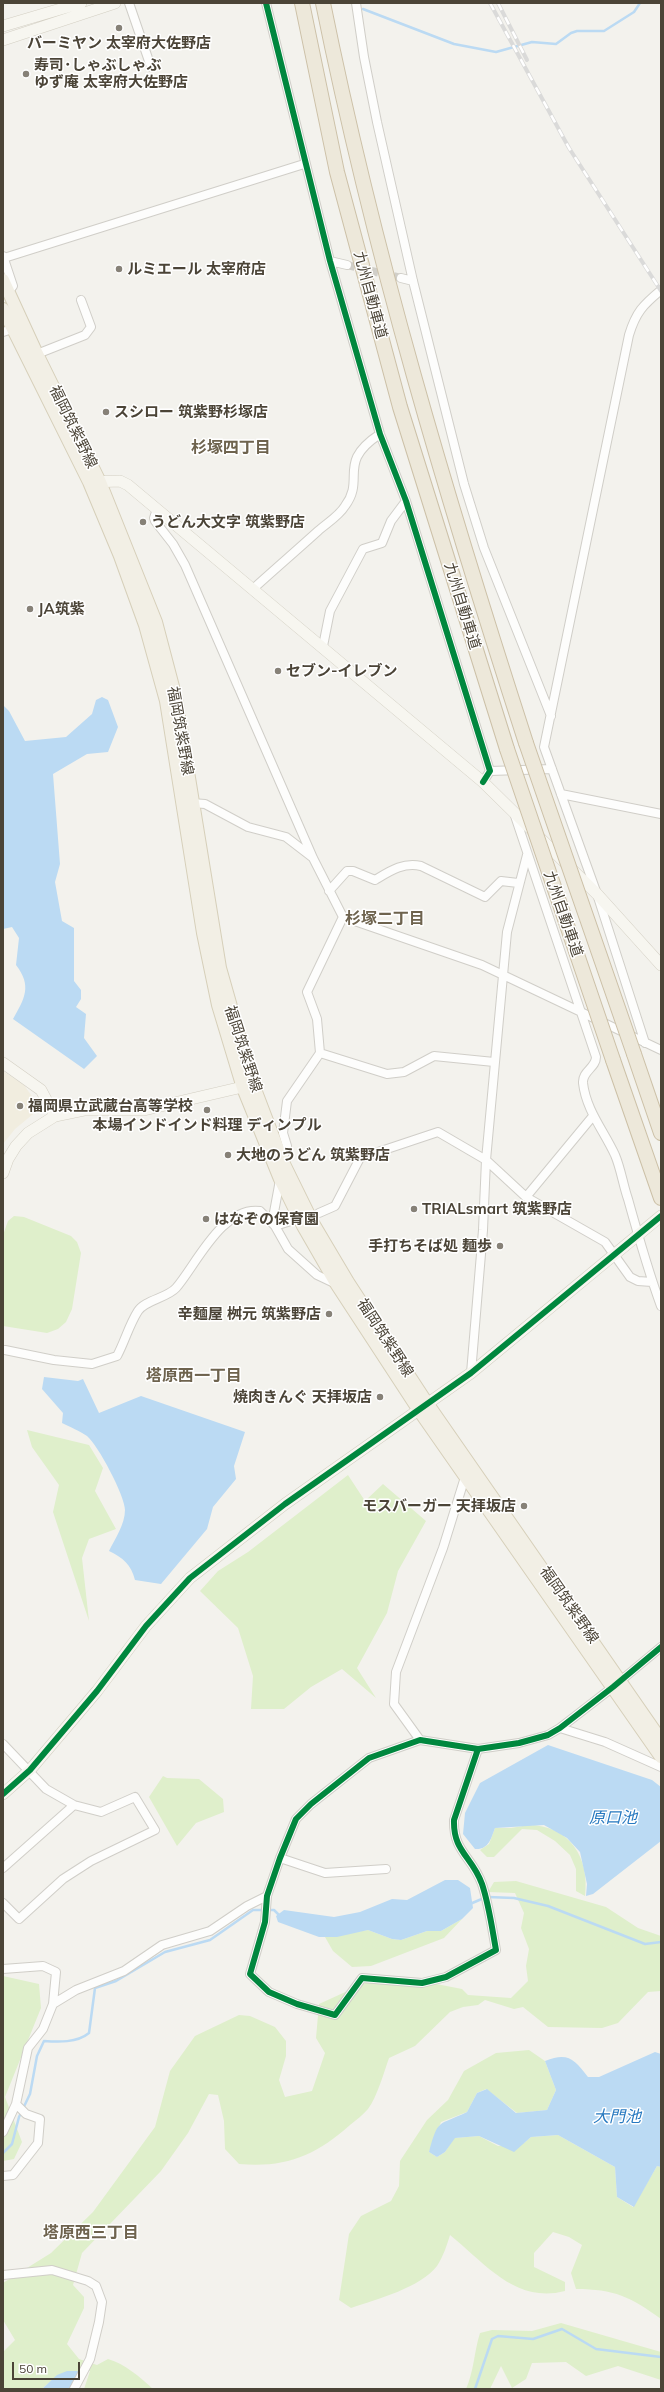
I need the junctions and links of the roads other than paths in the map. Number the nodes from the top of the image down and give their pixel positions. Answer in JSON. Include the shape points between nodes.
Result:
{"nodes":[{"id":1,"x":81,"y":3,"type":"edge"},
{"id":2,"x":115,"y":3,"type":"edge"},
{"id":3,"x":129,"y":3,"type":"edge"},
{"id":4,"x":266,"y":3,"type":"edge"},
{"id":5,"x":302,"y":3,"type":"edge"},
{"id":6,"x":323,"y":3,"type":"edge"},
{"id":7,"x":356,"y":3,"type":"edge"},
{"id":8,"x":3,"y":26,"type":"edge"},
{"id":9,"x":3,"y":40,"type":"edge"},
{"id":10,"x":151,"y":67,"type":"dead end"},
{"id":11,"x":304,"y":164,"type":"junction"},
{"id":12,"x":3,"y":257,"type":"edge"},
{"id":13,"x":330,"y":260,"type":"junction"},
{"id":14,"x":347,"y":265,"type":"tunnel mouth"},
{"id":15,"x":401,"y":278,"type":"tunnel mouth"},
{"id":16,"x":3,"y":280,"type":"edge"},
{"id":17,"x":413,"y":281,"type":"junction"},
{"id":18,"x":661,"y":290,"type":"edge"},
{"id":19,"x":8,"y":292,"type":"junction"},
{"id":20,"x":81,"y":300,"type":"dead end"},
{"id":21,"x":3,"y":309,"type":"edge"},
{"id":22,"x":7,"y":330,"type":"edge"},
{"id":23,"x":37,"y":354,"type":"junction"},
{"id":24,"x":380,"y":434,"type":"junction"},
{"id":25,"x":94,"y":482,"type":"junction"},
{"id":26,"x":406,"y":501,"type":"junction"},
{"id":27,"x":157,"y":509,"type":"junction"},
{"id":28,"x":254,"y":588,"type":"junction"},
{"id":29,"x":323,"y":646,"type":"junction"},
{"id":30,"x":551,"y":717,"type":"junction"},
{"id":31,"x":552,"y":769,"type":"junction"},
{"id":32,"x":490,"y":771,"type":"junction"},
{"id":33,"x":484,"y":782,"type":"junction"},
{"id":34,"x":561,"y":794,"type":"junction"},
{"id":35,"x":192,"y":803,"type":"junction"},
{"id":36,"x":513,"y":809,"type":"junction"},
{"id":37,"x":661,"y":814,"type":"edge"},
{"id":38,"x":527,"y":855,"type":"junction"},
{"id":39,"x":313,"y":858,"type":"junction"},
{"id":40,"x":518,"y":883,"type":"junction"},
{"id":41,"x":330,"y":891,"type":"junction"},
{"id":42,"x":597,"y":894,"type":"junction"},
{"id":43,"x":343,"y":917,"type":"junction"},
{"id":44,"x":661,"y":965,"type":"edge"},
{"id":45,"x":503,"y":975,"type":"junction"},
{"id":46,"x":579,"y":1011,"type":"junction"},
{"id":47,"x":645,"y":1042,"type":"junction"},
{"id":48,"x":661,"y":1050,"type":"edge"},
{"id":49,"x":320,"y":1053,"type":"junction"},
{"id":50,"x":494,"y":1062,"type":"junction"},
{"id":51,"x":3,"y":1063,"type":"edge"},
{"id":52,"x":248,"y":1086,"type":"junction"},
{"id":53,"x":55,"y":1116,"type":"junction"},
{"id":54,"x":593,"y":1116,"type":"junction"},
{"id":55,"x":661,"y":1133,"type":"edge"},
{"id":56,"x":282,"y":1160,"type":"junction"},
{"id":57,"x":486,"y":1160,"type":"junction"},
{"id":58,"x":3,"y":1174,"type":"edge"},
{"id":59,"x":280,"y":1179,"type":"junction"},
{"id":60,"x":526,"y":1197,"type":"junction"},
{"id":61,"x":661,"y":1198,"type":"edge"},
{"id":62,"x":319,"y":1213,"type":"dead end"},
{"id":63,"x":661,"y":1216,"type":"edge"},
{"id":64,"x":291,"y":1221,"type":"dead end"},
{"id":65,"x":274,"y":1224,"type":"junction"},
{"id":66,"x":638,"y":1236,"type":"junction"},
{"id":67,"x":614,"y":1256,"type":"junction"},
{"id":68,"x":652,"y":1282,"type":"junction"},
{"id":69,"x":337,"y":1285,"type":"junction"},
{"id":70,"x":661,"y":1306,"type":"edge"},
{"id":71,"x":6,"y":1350,"type":"dead end"},
{"id":72,"x":470,"y":1373,"type":"junction"},
{"id":73,"x":423,"y":1406,"type":"junction"},
{"id":74,"x":466,"y":1474,"type":"junction"},
{"id":75,"x":661,"y":1647,"type":"edge"},
{"id":76,"x":617,"y":1684,"type":"junction"},
{"id":77,"x":560,"y":1728,"type":"junction"},
{"id":78,"x":420,"y":1740,"type":"junction"},
{"id":79,"x":661,"y":1740,"type":"edge"},
{"id":80,"x":3,"y":1744,"type":"edge"},
{"id":81,"x":478,"y":1749,"type":"junction"},
{"id":82,"x":661,"y":1757,"type":"edge"},
{"id":83,"x":661,"y":1767,"type":"edge"},
{"id":84,"x":30,"y":1770,"type":"junction"},
{"id":85,"x":3,"y":1794,"type":"edge"},
{"id":86,"x":74,"y":1805,"type":"junction"},
{"id":87,"x":280,"y":1858,"type":"junction"},
{"id":88,"x":3,"y":1868,"type":"edge"},
{"id":89,"x":386,"y":1869,"type":"dead end"},
{"id":90,"x":267,"y":1896,"type":"junction"},
{"id":91,"x":3,"y":1904,"type":"edge"},
{"id":92,"x":3,"y":1969,"type":"edge"},
{"id":93,"x":53,"y":2004,"type":"junction"},
{"id":94,"x":16,"y":2104,"type":"junction"},
{"id":95,"x":3,"y":2132,"type":"edge"},
{"id":96,"x":3,"y":2176,"type":"edge"},
{"id":97,"x":3,"y":2275,"type":"edge"},
{"id":98,"x":74,"y":2389,"type":"edge"}],
"edges":[{"from":1,"to":8,"type":"street"},
{"from":2,"to":9,"type":"street"},
{"from":3,"to":10,"type":"street"},
{"from":4,"to":11,"type":"street"},
{"from":5,"to":61,"type":"highway","name":"九州自動車道","bridge":true,"via":[[337,172],[400,407],[506,749]]},
{"from":6,"to":55,"type":"highway","name":"九州自動車道","bridge":true,"via":[[359,169],[420,402],[526,743]]},
{"from":7,"to":17,"type":"street","via":[[364,57]]},
{"from":11,"to":12,"type":"street"},
{"from":11,"to":13,"type":"street"},
{"from":12,"to":19,"type":"street","via":[[13,286]]},
{"from":13,"to":14,"type":"street"},
{"from":13,"to":24,"type":"street"},
{"from":15,"to":17,"type":"street"},
{"from":16,"to":19,"type":"main road","name":"福岡筑紫野線"},
{"from":17,"to":30,"type":"street","via":[[464,484],[484,548]]},
{"from":18,"to":30,"type":"street","via":[[641,307],[629,335]]},
{"from":19,"to":23,"type":"main road","name":"福岡筑紫野線"},
{"from":20,"to":23,"type":"street","via":[[90,327],[85,335]]},
{"from":21,"to":22,"type":"main road","name":"福岡筑紫野線"},
{"from":22,"to":25,"type":"main road","name":"福岡筑紫野線"},
{"from":23,"to":25,"type":"main road","name":"福岡筑紫野線"},
{"from":24,"to":26,"type":"street"},
{"from":24,"to":28,"type":"street","via":[[358,453],[354,463],[353,490],[344,508]]},
{"from":25,"to":27,"type":"street","via":[[124,482]]},
{"from":25,"to":35,"type":"main road","name":"福岡筑紫野線","via":[[156,622],[176,698]]},
{"from":25,"to":52,"type":"main road","name":"福岡筑紫野線","via":[[145,625],[166,701],[205,941],[218,1005]]},
{"from":26,"to":29,"type":"street","via":[[391,521],[382,543],[362,549],[333,605]]},
{"from":26,"to":32,"type":"street"},
{"from":27,"to":28,"type":"street"},
{"from":27,"to":39,"type":"street","via":[[155,522],[186,565]]},
{"from":28,"to":29,"type":"street"},
{"from":29,"to":33,"type":"street"},
{"from":30,"to":31,"type":"street","via":[[544,747]]},
{"from":31,"to":32,"type":"street"},
{"from":31,"to":34,"type":"street"},
{"from":32,"to":33,"type":"street"},
{"from":33,"to":36,"type":"street"},
{"from":34,"to":37,"type":"street"},
{"from":34,"to":42,"type":"street"},
{"from":35,"to":39,"type":"street","via":[[206,804],[248,827],[286,838]]},
{"from":35,"to":52,"type":"main road","name":"福岡筑紫野線","via":[[220,968]]},
{"from":36,"to":38,"type":"street"},
{"from":36,"to":42,"type":"street"},
{"from":38,"to":40,"type":"street"},
{"from":38,"to":46,"type":"street"},
{"from":39,"to":41,"type":"street"},
{"from":40,"to":41,"type":"street","via":[[501,881],[485,897],[421,866],[411,864],[400,866],[375,880],[347,871]]},
{"from":40,"to":45,"type":"street","via":[[507,932]]},
{"from":41,"to":43,"type":"street"},
{"from":42,"to":44,"type":"street"},
{"from":42,"to":47,"type":"street"},
{"from":43,"to":45,"type":"street","via":[[459,955]]},
{"from":43,"to":49,"type":"street","via":[[307,992],[317,1019]]},
{"from":45,"to":46,"type":"street"},
{"from":45,"to":50,"type":"street"},
{"from":46,"to":47,"type":"street"},
{"from":46,"to":54,"type":"street","via":[[596,1057],[594,1064],[584,1075],[583,1082]]},
{"from":47,"to":48,"type":"street"},
{"from":49,"to":50,"type":"street","via":[[387,1074],[404,1072],[434,1056]]},
{"from":49,"to":56,"type":"street","via":[[287,1101],[282,1133],[287,1146]]},
{"from":50,"to":57,"type":"street"},
{"from":51,"to":53,"type":"street","via":[[41,1090]]},
{"from":52,"to":53,"type":"street","via":[[144,1110],[84,1110]]},
{"from":52,"to":56,"type":"main road","name":"福岡筑紫野線"},
{"from":52,"to":59,"type":"main road","name":"福岡筑紫野線"},
{"from":53,"to":58,"type":"street","via":[[24,1138],[8,1159]]},
{"from":54,"to":60,"type":"street"},
{"from":54,"to":66,"type":"street","via":[[615,1155]]},
{"from":56,"to":73,"type":"main road","name":"福岡筑紫野線","via":[[313,1223]]},
{"from":57,"to":60,"type":"street"},
{"from":57,"to":62,"type":"street","via":[[438,1132],[360,1158],[335,1206]]},
{"from":57,"to":72,"type":"street","via":[[483,1230]]},
{"from":59,"to":65,"type":"street"},
{"from":59,"to":69,"type":"main road","name":"福岡筑紫野線","via":[[303,1226]]},
{"from":60,"to":67,"type":"street","via":[[605,1242]]},
{"from":63,"to":66,"type":"street"},
{"from":64,"to":65,"type":"street"},
{"from":65,"to":69,"type":"street","via":[[288,1249],[317,1275]]},
{"from":65,"to":71,"type":"street","via":[[260,1211],[255,1210],[241,1214],[226,1224],[197,1256],[176,1289],[138,1310],[117,1356],[92,1364],[54,1360]]},
{"from":66,"to":67,"type":"street"},
{"from":66,"to":68,"type":"street"},
{"from":67,"to":68,"type":"street","via":[[630,1277],[638,1281]]},
{"from":67,"to":72,"type":"street"},
{"from":68,"to":70,"type":"street"},
{"from":69,"to":73,"type":"main road","name":"福岡筑紫野線"},
{"from":72,"to":73,"type":"street"},
{"from":73,"to":74,"type":"main road","name":"福岡筑紫野線"},
{"from":73,"to":76,"type":"main road","name":"福岡筑紫野線"},
{"from":73,"to":84,"type":"street","via":[[285,1504],[190,1578],[164,1604]]},
{"from":74,"to":76,"type":"main road","name":"福岡筑紫野線"},
{"from":74,"to":78,"type":"street","via":[[443,1548],[396,1672],[394,1704]]},
{"from":75,"to":76,"type":"street"},
{"from":76,"to":77,"type":"street"},
{"from":76,"to":79,"type":"main road","name":"福岡筑紫野線"},
{"from":76,"to":82,"type":"main road","name":"福岡筑紫野線"},
{"from":77,"to":81,"type":"street","via":[[536,1739]]},
{"from":77,"to":83,"type":"street","via":[[605,1742]]},
{"from":78,"to":81,"type":"street"},
{"from":78,"to":87,"type":"street","via":[[369,1758],[312,1804],[296,1819]]},
{"from":80,"to":84,"type":"street"},
{"from":81,"to":90,"type":"street","via":[[454,1820],[454,1832],[456,1844],[471,1862],[482,1883],[496,1950],[446,1977],[422,1983],[362,1978],[335,2014],[297,2004],[269,1992],[250,1974],[265,1922]]},
{"from":84,"to":85,"type":"street"},
{"from":84,"to":86,"type":"street","via":[[46,1789]]},
{"from":86,"to":88,"type":"street"},
{"from":86,"to":91,"type":"street","via":[[101,1812],[135,1797],[156,1830],[91,1861],[63,1879],[19,1919]]},
{"from":87,"to":89,"type":"street","via":[[325,1873]]},
{"from":87,"to":90,"type":"street"},
{"from":90,"to":93,"type":"street","via":[[210,1931],[162,1945],[124,1971],[82,1987]]},
{"from":92,"to":93,"type":"street","via":[[44,1966],[56,1972]]},
{"from":93,"to":94,"type":"street","via":[[43,2029],[28,2048]]},
{"from":94,"to":95,"type":"street"},
{"from":94,"to":96,"type":"street","via":[[26,2114],[40,2119],[38,2144],[13,2175]]},
{"from":97,"to":98,"type":"street","via":[[52,2270],[96,2286],[102,2302],[99,2322],[90,2359]]}]}
